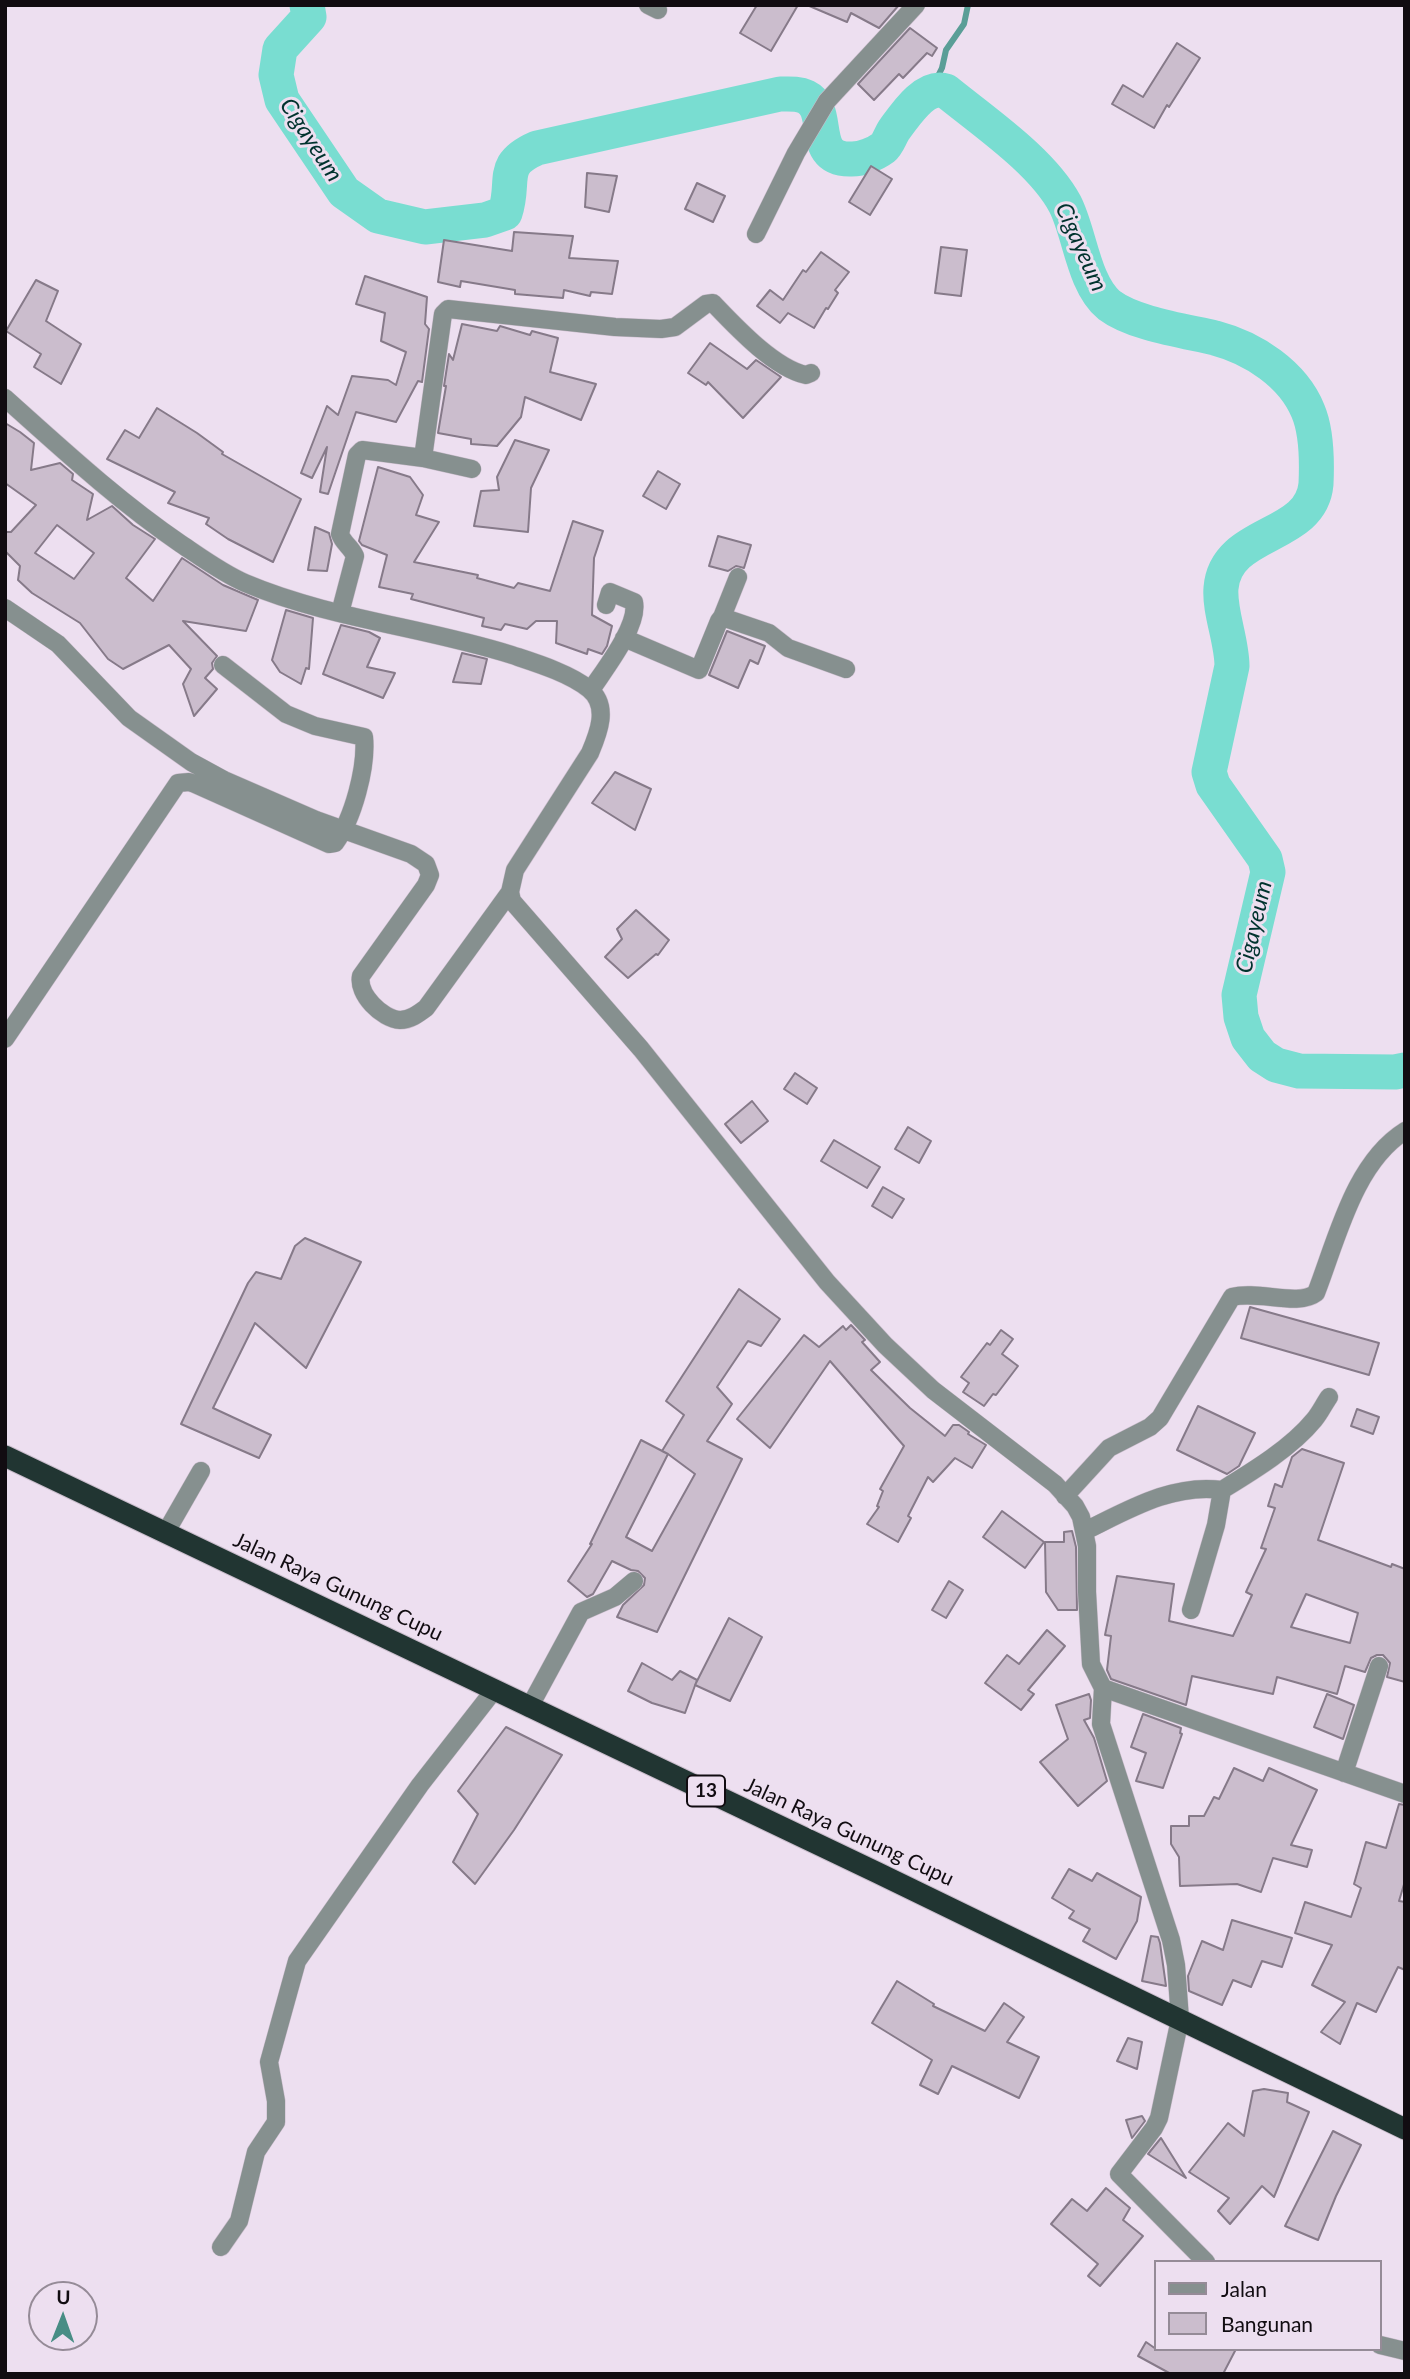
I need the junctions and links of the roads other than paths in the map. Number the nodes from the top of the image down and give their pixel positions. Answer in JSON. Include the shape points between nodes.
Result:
{"nodes":[{"id":1,"x":916,"y":5,"type":"edge"},
{"id":2,"x":756,"y":234,"type":"dead end"},
{"id":3,"x":811,"y":373,"type":"dead end"},
{"id":4,"x":5,"y":398,"type":"edge"},
{"id":5,"x":423,"y":458,"type":"junction"},
{"id":6,"x":472,"y":469,"type":"dead end"},
{"id":7,"x":738,"y":577,"type":"dead end"},
{"id":8,"x":606,"y":605,"type":"dead end"},
{"id":9,"x":5,"y":608,"type":"edge"},
{"id":10,"x":340,"y":613,"type":"junction"},
{"id":11,"x":722,"y":618,"type":"junction"},
{"id":12,"x":624,"y":638,"type":"junction"},
{"id":13,"x":223,"y":665,"type":"dead end"},
{"id":14,"x":846,"y":669,"type":"dead end"},
{"id":15,"x":591,"y":690,"type":"junction"},
{"id":16,"x":340,"y":834,"type":"junction"},
{"id":17,"x":510,"y":892,"type":"junction"},
{"id":18,"x":5,"y":1039,"type":"edge"},
{"id":19,"x":1405,"y":1131,"type":"edge"},
{"id":20,"x":1329,"y":1397,"type":"dead end"},
{"id":21,"x":5,"y":1456,"type":"edge"},
{"id":22,"x":201,"y":1471,"type":"dead end"},
{"id":23,"x":1223,"y":1490,"type":"junction"},
{"id":24,"x":1065,"y":1496,"type":"junction"},
{"id":25,"x":1085,"y":1531,"type":"junction"},
{"id":26,"x":166,"y":1532,"type":"junction"},
{"id":27,"x":634,"y":1581,"type":"dead end"},
{"id":28,"x":1191,"y":1610,"type":"dead end"},
{"id":29,"x":1379,"y":1666,"type":"dead end"},
{"id":30,"x":1103,"y":1688,"type":"junction"},
{"id":31,"x":495,"y":1689,"type":"junction"},
{"id":32,"x":529,"y":1708,"type":"junction"},
{"id":33,"x":1344,"y":1773,"type":"junction"},
{"id":34,"x":1405,"y":1794,"type":"edge"},
{"id":35,"x":1180,"y":2019,"type":"junction"},
{"id":36,"x":1405,"y":2129,"type":"edge"},
{"id":37,"x":221,"y":2247,"type":"dead end"},
{"id":38,"x":1204,"y":2260,"type":"edge"},
{"id":39,"x":1382,"y":2345,"type":"edge"},
{"id":40,"x":1405,"y":2351,"type":"edge"}],
"edges":[{"from":1,"to":2,"type":"street","via":[[827,101]]},
{"from":3,"to":5,"type":"street","via":[[797,373],[741,331],[713,303],[676,327],[661,329],[448,309],[443,314]]},
{"from":4,"to":10,"type":"street","via":[[156,527],[216,567],[244,582]]},
{"from":5,"to":6,"type":"street"},
{"from":5,"to":10,"type":"street","via":[[362,450],[357,455],[340,534],[355,556]]},
{"from":7,"to":11,"type":"street"},
{"from":8,"to":12,"type":"street","via":[[610,592],[634,601],[634,616]]},
{"from":9,"to":16,"type":"street","via":[[58,644],[129,718],[191,762]]},
{"from":10,"to":15,"type":"street","via":[[476,644],[544,666]]},
{"from":11,"to":12,"type":"street","via":[[699,670]]},
{"from":11,"to":14,"type":"street","via":[[768,633],[788,648]]},
{"from":12,"to":15,"type":"street"},
{"from":13,"to":16,"type":"street","via":[[286,713],[315,726],[364,737],[357,791]]},
{"from":15,"to":17,"type":"street","via":[[602,711],[596,739],[515,870]]},
{"from":16,"to":17,"type":"street","via":[[411,854],[429,869],[426,885],[361,976],[364,993],[390,1018],[408,1019],[426,1008]]},
{"from":16,"to":18,"type":"street","via":[[332,844],[189,782],[178,783]]},
{"from":17,"to":24,"type":"street","via":[[518,909],[642,1049],[827,1282],[933,1390]]},
{"from":19,"to":24,"type":"street","via":[[1370,1164],[1352,1197],[1316,1293],[1303,1300],[1245,1293],[1232,1297],[1156,1423],[1108,1448]]},
{"from":20,"to":23,"type":"street","via":[[1314,1420],[1288,1444]]},
{"from":21,"to":26,"type":"highway","name":"Jalan Raya Gunung Cupu","number":"13"},
{"from":22,"to":26,"type":"street"},
{"from":23,"to":25,"type":"street","via":[[1204,1487],[1173,1493]]},
{"from":23,"to":28,"type":"street"},
{"from":24,"to":25,"type":"street","via":[[1082,1517]]},
{"from":25,"to":30,"type":"street","via":[[1091,1664]]},
{"from":26,"to":31,"type":"highway","name":"Jalan Raya Gunung Cupu","number":"13"},
{"from":27,"to":32,"type":"street","via":[[615,1597],[582,1612]]},
{"from":29,"to":33,"type":"street"},
{"from":30,"to":33,"type":"street"},
{"from":30,"to":35,"type":"street","via":[[1101,1724],[1171,1940]]},
{"from":31,"to":32,"type":"highway","name":"Jalan Raya Gunung Cupu","number":"13"},
{"from":31,"to":37,"type":"street","via":[[420,1785],[297,1961],[269,2062],[275,2122],[251,2164],[239,2221]]},
{"from":32,"to":35,"type":"highway","name":"Jalan Raya Gunung Cupu","number":"13"},
{"from":33,"to":34,"type":"street"},
{"from":35,"to":36,"type":"highway","name":"Jalan Raya Gunung Cupu","number":"13"},
{"from":35,"to":38,"type":"street","via":[[1157,2123],[1119,2174]]},
{"from":39,"to":40,"type":"street"}]}
